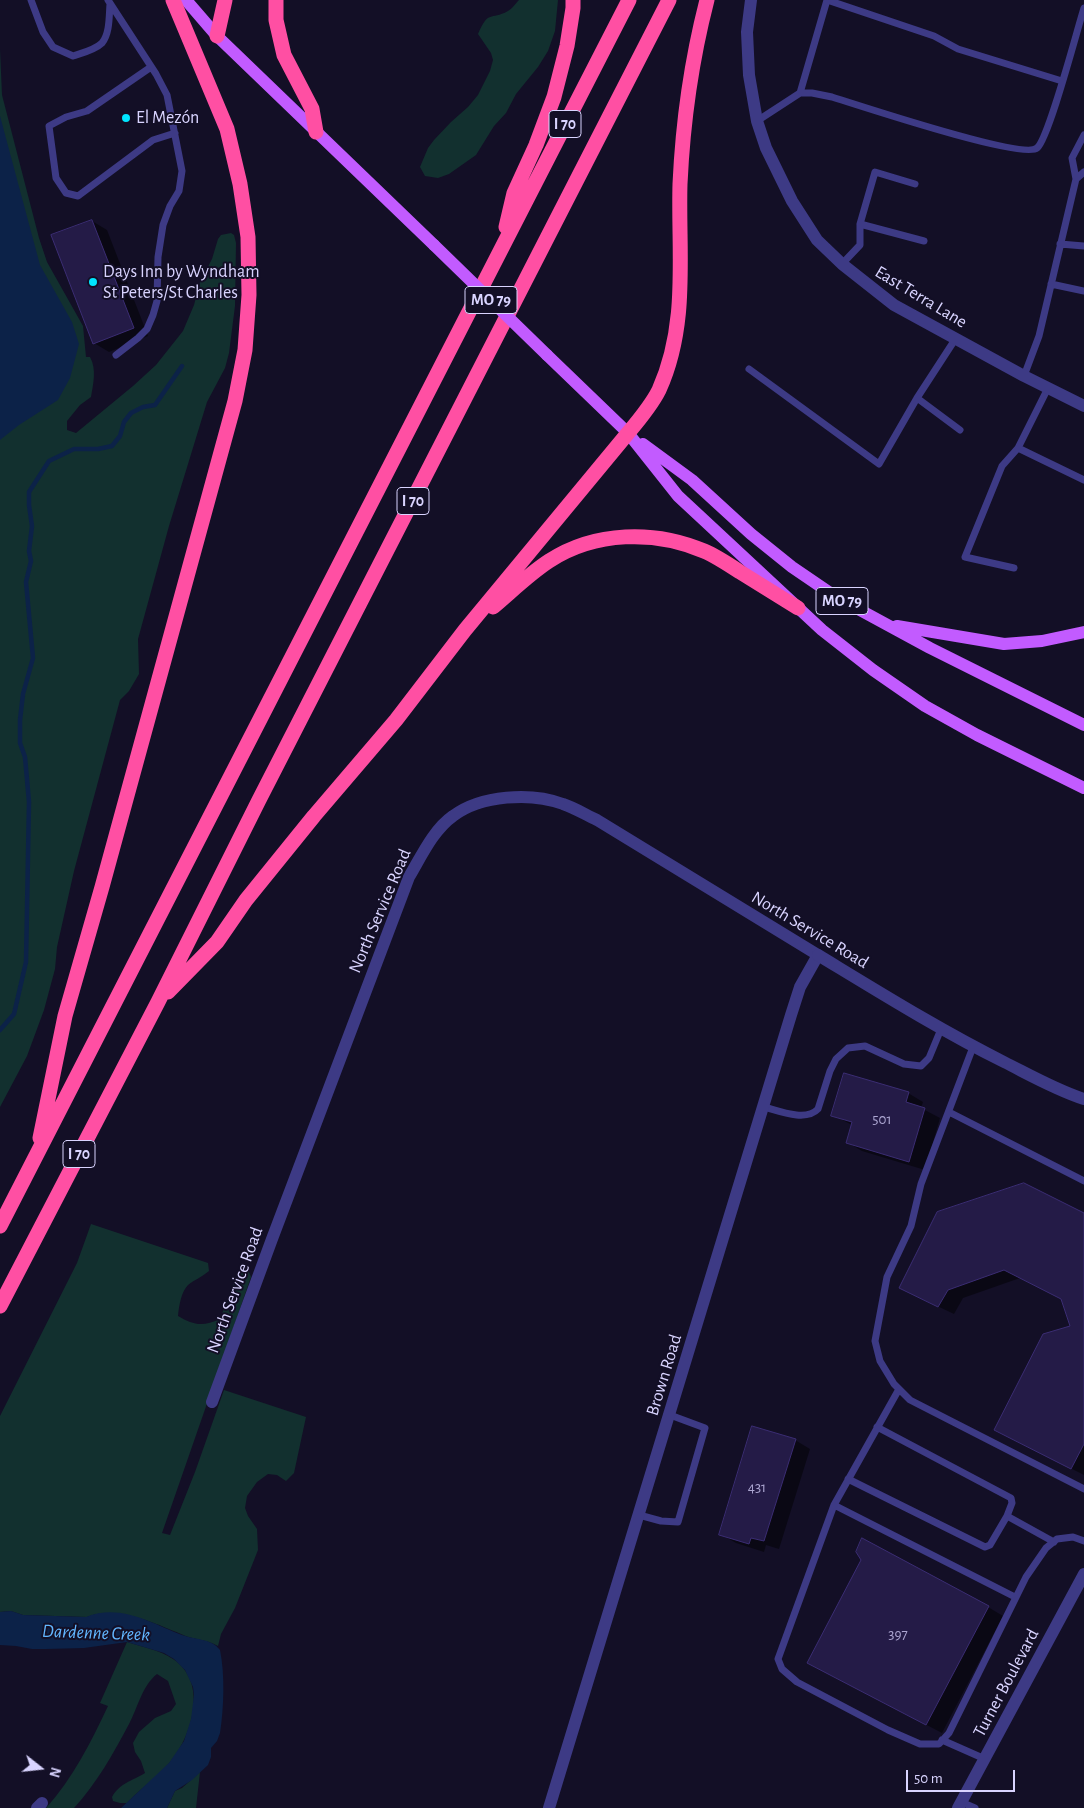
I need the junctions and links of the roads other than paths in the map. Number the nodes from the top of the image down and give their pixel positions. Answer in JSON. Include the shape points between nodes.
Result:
{"nodes":[{"id":1,"x":31,"y":0,"type":"edge"},
{"id":2,"x":173,"y":0,"type":"edge"},
{"id":3,"x":186,"y":0,"type":"edge"},
{"id":4,"x":225,"y":0,"type":"edge"},
{"id":5,"x":276,"y":0,"type":"edge"},
{"id":6,"x":573,"y":0,"type":"edge"},
{"id":7,"x":628,"y":0,"type":"edge"},
{"id":8,"x":669,"y":0,"type":"edge"},
{"id":9,"x":707,"y":0,"type":"edge"},
{"id":10,"x":751,"y":0,"type":"edge"},
{"id":11,"x":827,"y":0,"type":"edge"},
{"id":12,"x":109,"y":2,"type":"edge"},
{"id":13,"x":1084,"y":8,"type":"edge"},
{"id":14,"x":216,"y":36,"type":"junction"},
{"id":15,"x":151,"y":67,"type":"junction"},
{"id":16,"x":1062,"y":81,"type":"junction"},
{"id":17,"x":800,"y":93,"type":"junction"},
{"id":18,"x":757,"y":121,"type":"junction"},
{"id":19,"x":316,"y":132,"type":"junction"},
{"id":20,"x":175,"y":133,"type":"junction"},
{"id":21,"x":1084,"y":135,"type":"edge"},
{"id":22,"x":1084,"y":172,"type":"edge"},
{"id":23,"x":1076,"y":179,"type":"junction"},
{"id":24,"x":915,"y":184,"type":"dead end"},
{"id":25,"x":860,"y":224,"type":"junction"},
{"id":26,"x":924,"y":241,"type":"dead end"},
{"id":27,"x":1060,"y":244,"type":"junction"},
{"id":28,"x":1084,"y":246,"type":"edge"},
{"id":29,"x":502,"y":248,"type":"junction"},
{"id":30,"x":842,"y":264,"type":"junction"},
{"id":31,"x":1051,"y":284,"type":"junction"},
{"id":32,"x":1084,"y":291,"type":"edge"},
{"id":33,"x":956,"y":338,"type":"junction"},
{"id":34,"x":116,"y":355,"type":"dead end"},
{"id":35,"x":749,"y":369,"type":"dead end"},
{"id":36,"x":1024,"y":376,"type":"junction"},
{"id":37,"x":1048,"y":388,"type":"junction"},
{"id":38,"x":917,"y":398,"type":"junction"},
{"id":39,"x":1084,"y":406,"type":"edge"},
{"id":40,"x":960,"y":430,"type":"dead end"},
{"id":41,"x":628,"y":434,"type":"junction"},
{"id":42,"x":1018,"y":448,"type":"junction"},
{"id":43,"x":1084,"y":480,"type":"edge"},
{"id":44,"x":1014,"y":568,"type":"dead end"},
{"id":45,"x":798,"y":608,"type":"junction"},
{"id":46,"x":883,"y":624,"type":"junction"},
{"id":47,"x":465,"y":630,"type":"junction"},
{"id":48,"x":1084,"y":632,"type":"edge"},
{"id":49,"x":1084,"y":725,"type":"edge"},
{"id":50,"x":1084,"y":788,"type":"edge"},
{"id":51,"x":818,"y":955,"type":"junction"},
{"id":52,"x":158,"y":1002,"type":"junction"},
{"id":53,"x":941,"y":1029,"type":"junction"},
{"id":54,"x":973,"y":1047,"type":"junction"},
{"id":55,"x":1071,"y":1094,"type":"junction"},
{"id":56,"x":1084,"y":1099,"type":"edge"},
{"id":57,"x":1084,"y":1105,"type":"edge"},
{"id":58,"x":764,"y":1107,"type":"junction"},
{"id":59,"x":949,"y":1112,"type":"junction"},
{"id":60,"x":36,"y":1156,"type":"junction"},
{"id":61,"x":1084,"y":1181,"type":"edge"},
{"id":62,"x":0,"y":1226,"type":"edge"},
{"id":63,"x":0,"y":1306,"type":"edge"},
{"id":64,"x":899,"y":1389,"type":"junction"},
{"id":65,"x":212,"y":1402,"type":"dead end"},
{"id":66,"x":670,"y":1415,"type":"junction"},
{"id":67,"x":877,"y":1427,"type":"junction"},
{"id":68,"x":848,"y":1479,"type":"junction"},
{"id":69,"x":1084,"y":1489,"type":"edge"},
{"id":70,"x":834,"y":1505,"type":"junction"},
{"id":71,"x":639,"y":1515,"type":"junction"},
{"id":72,"x":1007,"y":1516,"type":"junction"},
{"id":73,"x":1084,"y":1541,"type":"edge"},
{"id":74,"x":1054,"y":1542,"type":"junction"},
{"id":75,"x":1084,"y":1574,"type":"edge"},
{"id":76,"x":1015,"y":1597,"type":"junction"},
{"id":77,"x":942,"y":1740,"type":"junction"},
{"id":78,"x":985,"y":1759,"type":"junction"},
{"id":79,"x":960,"y":1805,"type":"edge"},
{"id":80,"x":549,"y":1808,"type":"edge"},
{"id":81,"x":975,"y":1808,"type":"edge"}],
"edges":[{"from":1,"to":12,"type":"lane","via":[[42,32],[53,47],[73,56],[102,42],[108,26]]},
{"from":2,"to":60,"type":"highway","via":[[227,129],[240,184],[248,237],[249,295],[245,350],[235,401],[65,1016]]},
{"from":3,"to":14,"type":"main road","number":"MO 79"},
{"from":4,"to":14,"type":"highway"},
{"from":5,"to":19,"type":"highway","via":[[276,20],[284,55],[312,109]]},
{"from":6,"to":29,"type":"highway","via":[[567,46],[554,97],[514,193]]},
{"from":7,"to":29,"type":"highway","number":"I 70"},
{"from":8,"to":52,"type":"highway","number":"I 70"},
{"from":9,"to":41,"type":"highway","via":[[689,80],[683,128],[680,296],[676,332],[659,390]]},
{"from":10,"to":18,"type":"street","name":"East Terra Lane","via":[[748,58]]},
{"from":11,"to":16,"type":"lane","via":[[934,36],[958,49]]},
{"from":11,"to":17,"type":"lane"},
{"from":12,"to":15,"type":"lane"},
{"from":13,"to":16,"type":"lane"},
{"from":14,"to":19,"type":"main road","number":"MO 79"},
{"from":15,"to":20,"type":"lane","via":[[167,95]]},
{"from":15,"to":20,"type":"lane","via":[[87,111],[49,126],[56,178],[66,193],[78,196],[153,140]]},
{"from":16,"to":17,"type":"lane","via":[[1042,142],[1036,149],[1028,151],[963,137],[832,97]]},
{"from":17,"to":18,"type":"lane"},
{"from":18,"to":30,"type":"street","name":"East Terra Lane","via":[[766,148],[792,201],[818,240]]},
{"from":19,"to":41,"type":"main road","number":"MO 79","bridge":true},
{"from":20,"to":34,"type":"lane","via":[[182,171],[179,191],[163,225],[154,315],[147,329]]},
{"from":21,"to":23,"type":"lane","via":[[1072,158]]},
{"from":22,"to":23,"type":"lane"},
{"from":23,"to":27,"type":"lane"},
{"from":24,"to":25,"type":"lane","via":[[874,172]]},
{"from":25,"to":26,"type":"lane"},
{"from":25,"to":30,"type":"lane","via":[[860,245]]},
{"from":27,"to":28,"type":"lane"},
{"from":27,"to":31,"type":"lane"},
{"from":29,"to":60,"type":"highway","number":"I 70"},
{"from":30,"to":33,"type":"street","name":"East Terra Lane","via":[[894,305]]},
{"from":31,"to":32,"type":"lane"},
{"from":31,"to":36,"type":"lane","via":[[1039,336]]},
{"from":33,"to":36,"type":"street","name":"East Terra Lane"},
{"from":33,"to":38,"type":"lane"},
{"from":35,"to":38,"type":"lane","via":[[879,464]]},
{"from":36,"to":37,"type":"street","name":"East Terra Lane"},
{"from":37,"to":39,"type":"street","name":"East Terra Lane"},
{"from":37,"to":42,"type":"lane"},
{"from":38,"to":40,"type":"lane"},
{"from":41,"to":45,"type":"main road","number":"MO 79","via":[[678,496]]},
{"from":41,"to":46,"type":"main road","number":"MO 79","via":[[692,480],[750,534],[792,567]]},
{"from":41,"to":47,"type":"highway"},
{"from":42,"to":43,"type":"lane"},
{"from":42,"to":44,"type":"lane","via":[[1002,466],[965,557]]},
{"from":45,"to":47,"type":"highway","via":[[706,551],[663,539],[621,537],[594,541],[550,560]]},
{"from":45,"to":50,"type":"main road","number":"MO 79","via":[[873,670],[925,706],[977,736]]},
{"from":46,"to":48,"type":"main road","via":[[1004,644],[1042,641]]},
{"from":46,"to":49,"type":"main road","number":"MO 79"},
{"from":47,"to":52,"type":"highway","via":[[396,720],[246,900],[217,942]]},
{"from":51,"to":53,"type":"street","name":"North Service Road"},
{"from":51,"to":58,"type":"street","name":"Brown Road","via":[[800,987]]},
{"from":51,"to":65,"type":"street","name":"North Service Road","via":[[598,820],[562,803],[520,796],[483,801],[453,816],[429,842],[409,878]]},
{"from":52,"to":63,"type":"highway","number":"I 70"},
{"from":53,"to":54,"type":"street","name":"North Service Road"},
{"from":53,"to":58,"type":"lane","via":[[921,1066],[904,1064],[865,1046],[848,1048],[836,1058],[814,1113],[795,1114]]},
{"from":54,"to":55,"type":"street","name":"North Service Road"},
{"from":54,"to":59,"type":"lane"},
{"from":55,"to":56,"type":"street","name":"North Service Road"},
{"from":55,"to":57,"type":"street","name":"North Service Road"},
{"from":58,"to":66,"type":"street","name":"Brown Road"},
{"from":59,"to":61,"type":"lane"},
{"from":59,"to":64,"type":"lane","via":[[921,1184],[911,1226],[887,1277],[875,1341],[880,1361]]},
{"from":60,"to":62,"type":"highway","number":"I 70"},
{"from":64,"to":67,"type":"lane"},
{"from":64,"to":69,"type":"lane","via":[[910,1400]]},
{"from":66,"to":71,"type":"street","name":"Brown Road"},
{"from":66,"to":71,"type":"lane","via":[[704,1428],[678,1522]]},
{"from":67,"to":68,"type":"lane"},
{"from":67,"to":72,"type":"lane","via":[[1012,1498]]},
{"from":68,"to":70,"type":"lane"},
{"from":68,"to":72,"type":"lane","via":[[985,1547],[990,1545]]},
{"from":70,"to":76,"type":"lane"},
{"from":70,"to":77,"type":"lane","via":[[778,1659],[782,1670],[797,1682],[888,1730],[920,1744],[939,1744]]},
{"from":71,"to":80,"type":"street","name":"Brown Road"},
{"from":72,"to":74,"type":"lane"},
{"from":73,"to":74,"type":"lane","via":[[1074,1537]]},
{"from":74,"to":76,"type":"lane","via":[[1026,1576]]},
{"from":75,"to":78,"type":"street","name":"Turner Boulevard"},
{"from":76,"to":77,"type":"lane","via":[[949,1733]]},
{"from":77,"to":78,"type":"lane"},
{"from":78,"to":79,"type":"street","name":"Turner Boulevard"},
{"from":79,"to":81,"type":"lane"}]}
